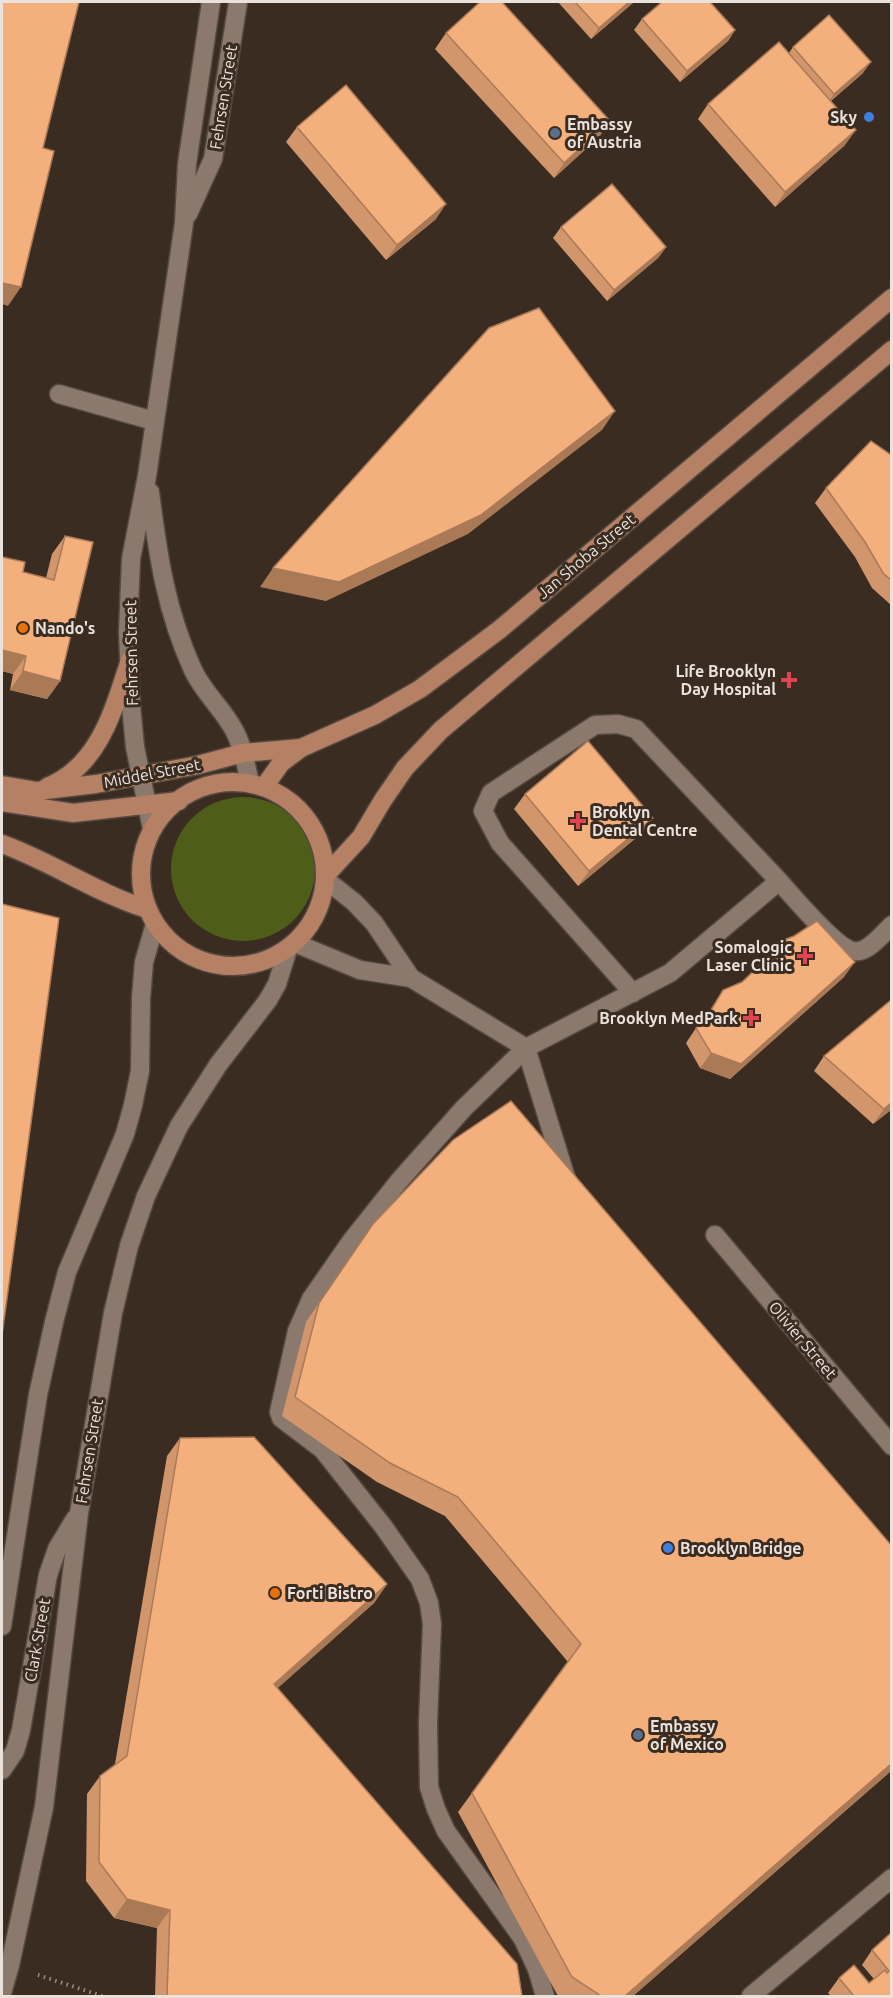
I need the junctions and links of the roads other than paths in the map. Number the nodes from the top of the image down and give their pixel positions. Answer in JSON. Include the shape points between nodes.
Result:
{"nodes":[{"id":1,"x":211,"y":2,"type":"edge"},
{"id":2,"x":238,"y":2,"type":"edge"},
{"id":3,"x":184,"y":223,"type":"junction"},
{"id":4,"x":891,"y":298,"type":"edge"},
{"id":5,"x":891,"y":350,"type":"edge"},
{"id":6,"x":60,"y":394,"type":"dead end"},
{"id":7,"x":154,"y":421,"type":"junction"},
{"id":8,"x":147,"y":476,"type":"junction"},
{"id":9,"x":130,"y":660,"type":"junction"},
{"id":10,"x":301,"y":748,"type":"junction"},
{"id":11,"x":243,"y":753,"type":"junction"},
{"id":12,"x":141,"y":776,"type":"junction"},
{"id":13,"x":2,"y":785,"type":"edge"},
{"id":14,"x":257,"y":785,"type":"junction"},
{"id":15,"x":37,"y":791,"type":"junction"},
{"id":16,"x":179,"y":801,"type":"junction"},
{"id":17,"x":2,"y":802,"type":"edge"},
{"id":18,"x":146,"y":805,"type":"junction"},
{"id":19,"x":152,"y":829,"type":"junction"},
{"id":20,"x":2,"y":844,"type":"edge"},
{"id":21,"x":326,"y":877,"type":"junction"},
{"id":22,"x":779,"y":881,"type":"junction"},
{"id":23,"x":151,"y":917,"type":"junction"},
{"id":24,"x":891,"y":925,"type":"edge"},
{"id":25,"x":291,"y":946,"type":"junction"},
{"id":26,"x":411,"y":978,"type":"junction"},
{"id":27,"x":633,"y":993,"type":"junction"},
{"id":28,"x":526,"y":1048,"type":"junction"},
{"id":29,"x":571,"y":1194,"type":"edge"},
{"id":30,"x":715,"y":1235,"type":"dead end"},
{"id":31,"x":891,"y":1446,"type":"edge"},
{"id":32,"x":79,"y":1513,"type":"junction"},
{"id":33,"x":2,"y":1626,"type":"edge"},
{"id":34,"x":2,"y":1770,"type":"edge"},
{"id":35,"x":891,"y":1878,"type":"edge"},
{"id":36,"x":2,"y":1993,"type":"edge"},
{"id":37,"x":545,"y":1996,"type":"edge"},
{"id":38,"x":751,"y":1996,"type":"edge"}],
"edges":[{"from":1,"to":3,"type":"street","name":"Fehrsen Street","via":[[187,164]]},
{"from":2,"to":3,"type":"street","name":"Fehrsen Street","via":[[213,159]]},
{"from":3,"to":7,"type":"street","name":"Fehrsen Street"},
{"from":4,"to":10,"type":"main road","name":"Jan Shoba Street","via":[[500,630],[420,689],[375,715]]},
{"from":5,"to":21,"type":"main road","via":[[441,730],[405,768],[361,837]]},
{"from":6,"to":7,"type":"street"},
{"from":7,"to":8,"type":"street","name":"Fehrsen Street"},
{"from":8,"to":9,"type":"street","name":"Fehrsen Street","via":[[132,559]]},
{"from":8,"to":11,"type":"street","name":"Fehrsen Street","via":[[159,565],[183,647],[194,673],[234,730]]},
{"from":9,"to":12,"type":"street","name":"Fehrsen Street","via":[[132,715]]},
{"from":9,"to":15,"type":"main road","via":[[104,733],[93,751],[60,782]]},
{"from":10,"to":11,"type":"main road","name":"Middel Street"},
{"from":10,"to":14,"type":"main road","name":"Jan Shoba Street"},
{"from":11,"to":12,"type":"main road","name":"Middel Street"},
{"from":11,"to":14,"type":"street","name":"Fehrsen Street"},
{"from":12,"to":15,"type":"main road","name":"Middel Street"},
{"from":12,"to":18,"type":"street","name":"Fehrsen Street"},
{"from":13,"to":15,"type":"main road","name":"Middel Street"},
{"from":14,"to":16,"type":"main road","via":[[212,784]]},
{"from":14,"to":21,"type":"main road","via":[[281,795],[309,821],[321,847]]},
{"from":16,"to":18,"type":"main road","name":"Middel Street"},
{"from":16,"to":19,"type":"main road"},
{"from":17,"to":18,"type":"main road","name":"Middel Street","via":[[73,813]]},
{"from":18,"to":19,"type":"street","name":"Fehrsen Street"},
{"from":19,"to":23,"type":"main road","via":[[142,854],[141,882]]},
{"from":20,"to":23,"type":"main road"},
{"from":21,"to":25,"type":"main road","via":[[315,919]]},
{"from":21,"to":26,"type":"street","via":[[374,923]]},
{"from":22,"to":24,"type":"street","via":[[850,951],[870,945]]},
{"from":22,"to":27,"type":"street","via":[[670,973]]},
{"from":22,"to":27,"type":"street","via":[[636,729],[618,724],[596,725],[491,793],[483,811],[500,843]]},
{"from":23,"to":25,"type":"main road","via":[[171,944],[193,958],[216,965],[241,967],[266,961]]},
{"from":23,"to":33,"type":"street","via":[[144,962],[140,1071],[133,1105],[125,1134],[67,1272],[54,1322],[38,1395]]},
{"from":25,"to":26,"type":"street","via":[[360,970]]},
{"from":25,"to":32,"type":"street","name":"Fehrsen Street","via":[[277,984],[197,1096],[165,1152],[146,1196],[113,1313]]},
{"from":26,"to":28,"type":"street"},
{"from":27,"to":28,"type":"street"},
{"from":28,"to":29,"type":"street"},
{"from":28,"to":37,"type":"street","via":[[464,1108],[406,1173],[311,1299],[297,1331],[279,1412],[281,1418],[322,1449],[420,1580],[432,1624],[429,1787],[446,1831],[523,1939]]},
{"from":30,"to":31,"type":"street","name":"Olivier Street"},
{"from":32,"to":34,"type":"street","name":"Clark Street","via":[[57,1549],[48,1575],[21,1730],[15,1751]]},
{"from":32,"to":36,"type":"street","name":"Fehrsen Street","via":[[44,1808]]},
{"from":35,"to":38,"type":"street"}]}
